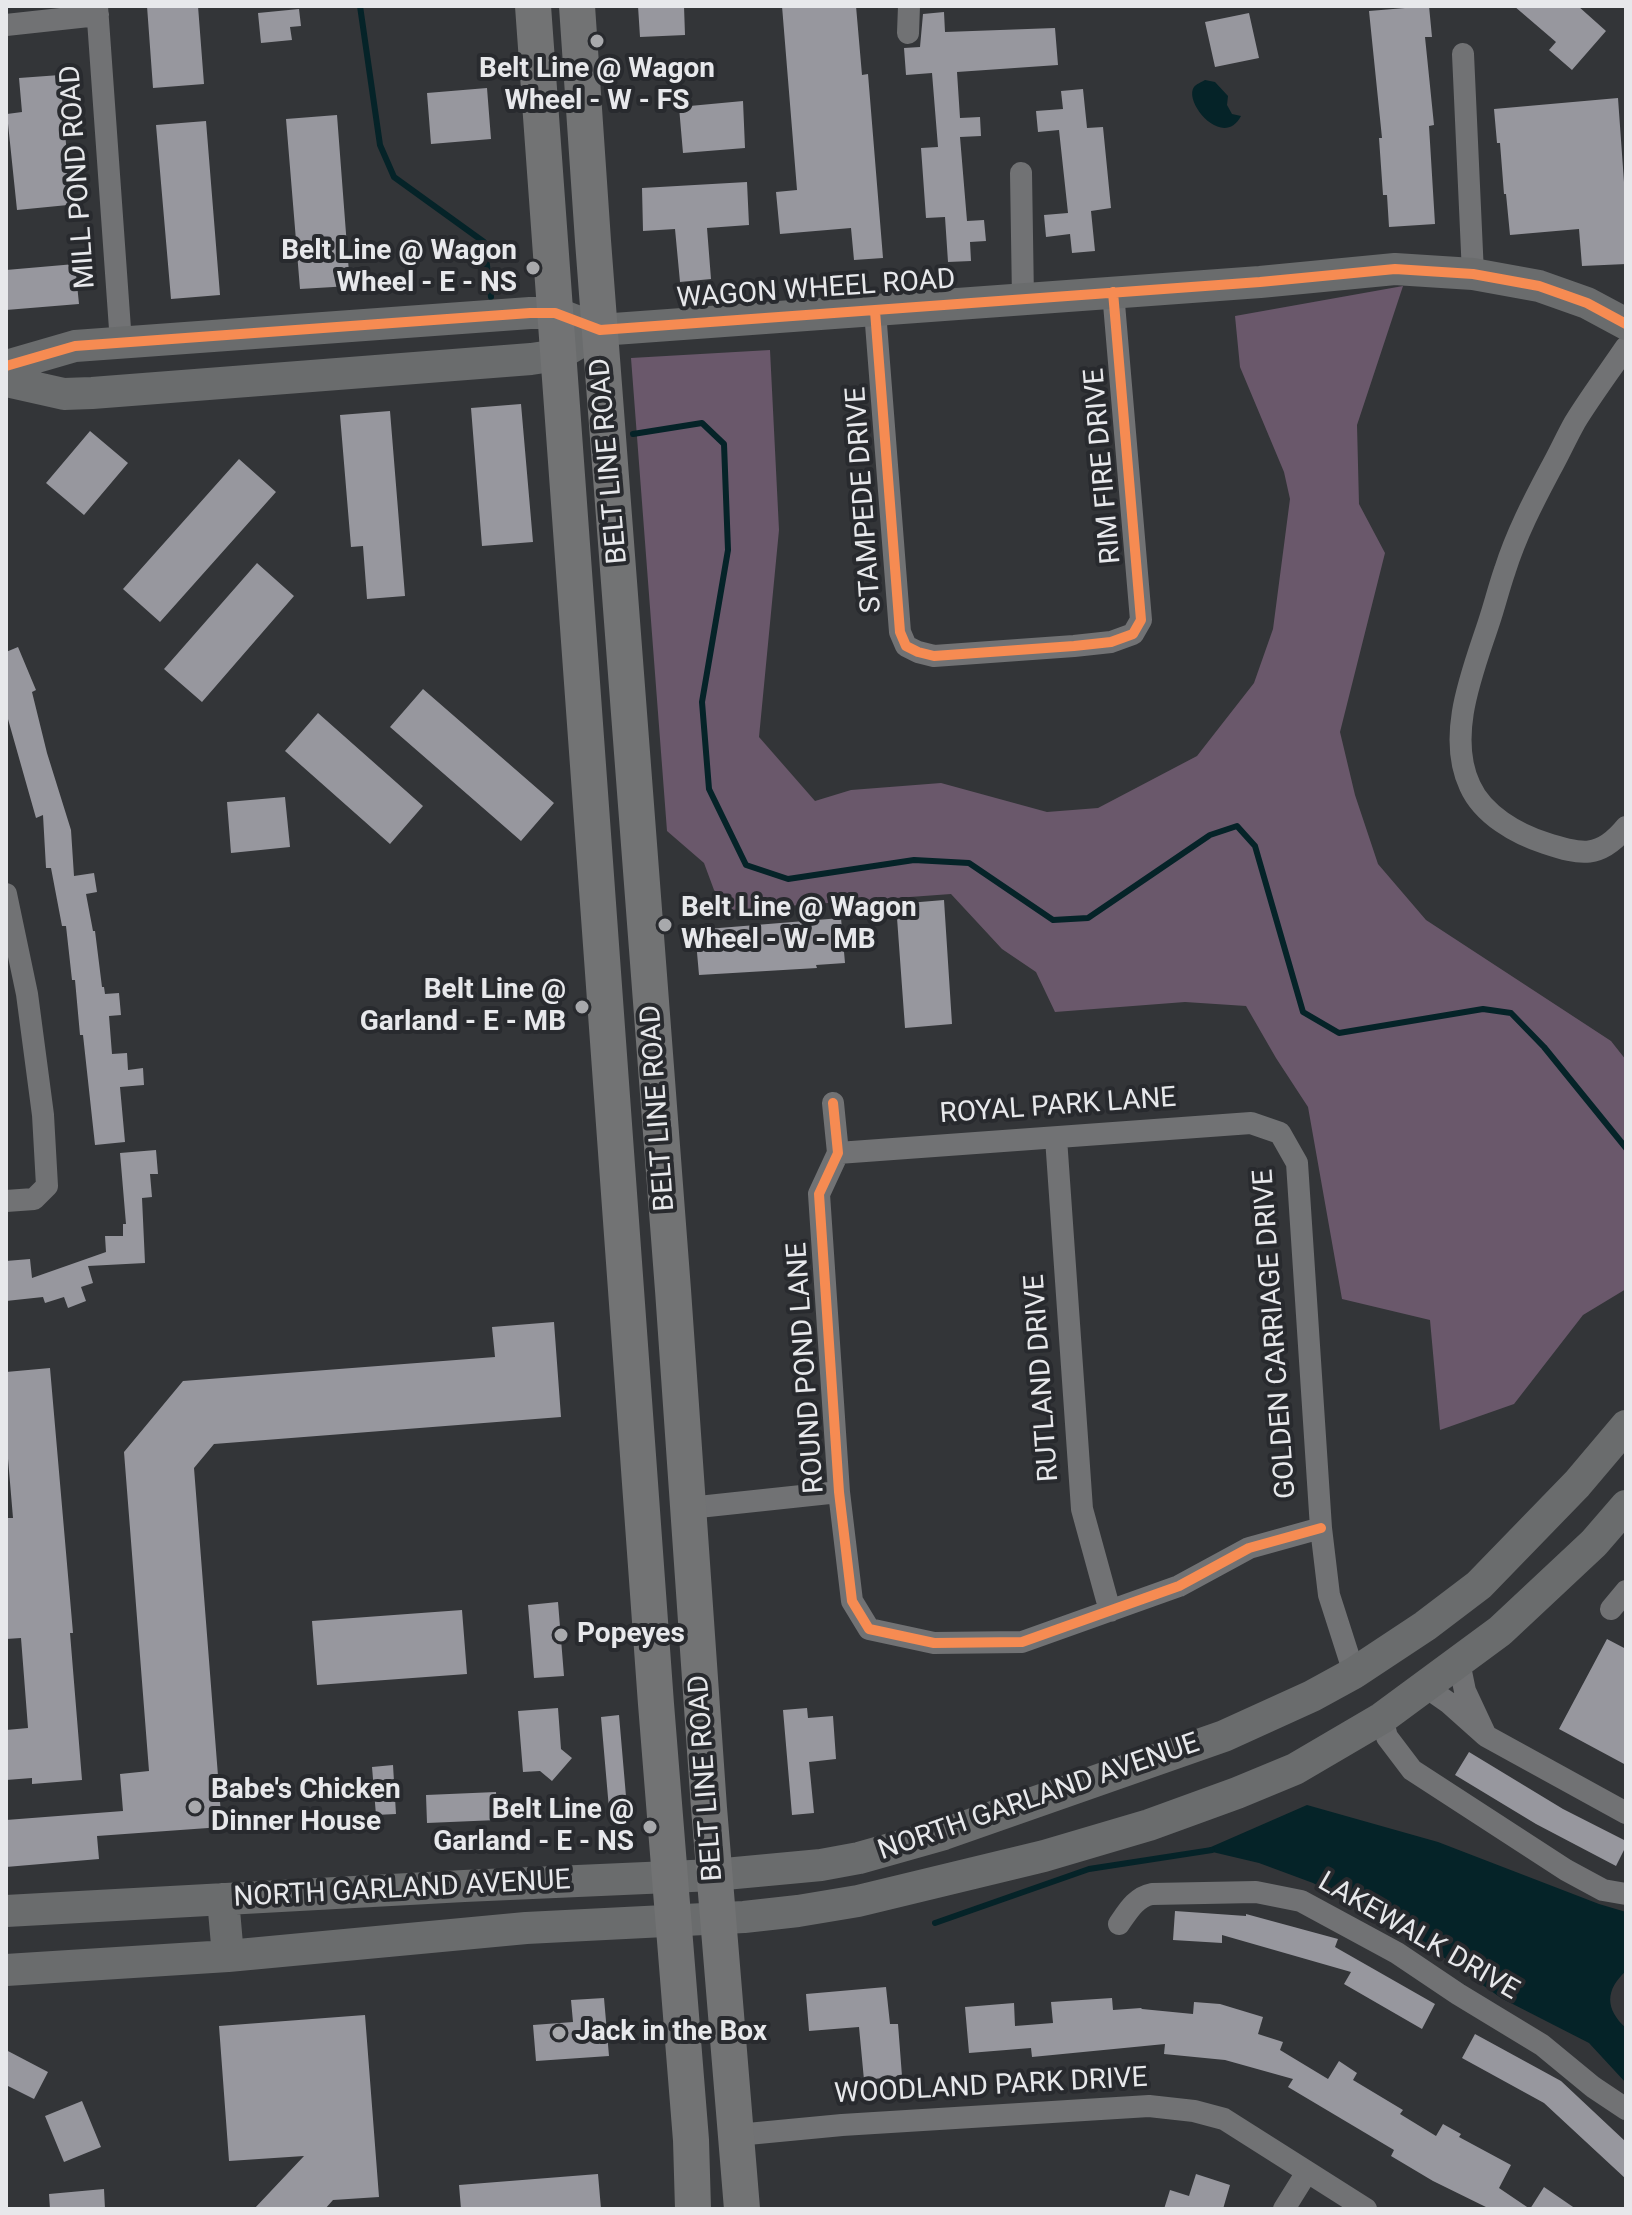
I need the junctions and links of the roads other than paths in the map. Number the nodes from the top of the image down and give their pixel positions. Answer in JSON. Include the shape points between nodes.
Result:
{"nodes":[{"id":1,"x":533,"y":6,"type":"edge"},
{"id":2,"x":577,"y":6,"type":"edge"},
{"id":3,"x":909,"y":6,"type":"edge"},
{"id":4,"x":97,"y":11,"type":"edge"},
{"id":5,"x":6,"y":25,"type":"edge"},
{"id":6,"x":908,"y":33,"type":"dead end"},
{"id":7,"x":1463,"y":54,"type":"dead end"},
{"id":8,"x":1021,"y":173,"type":"dead end"},
{"id":9,"x":1473,"y":274,"type":"junction"},
{"id":10,"x":1113,"y":292,"type":"junction"},
{"id":11,"x":1023,"y":299,"type":"junction"},
{"id":12,"x":875,"y":311,"type":"junction"},
{"id":13,"x":555,"y":313,"type":"junction"},
{"id":14,"x":414,"y":321,"type":"junction"},
{"id":15,"x":1626,"y":324,"type":"edge"},
{"id":16,"x":600,"y":330,"type":"junction"},
{"id":17,"x":121,"y":343,"type":"junction"},
{"id":18,"x":1626,"y":347,"type":"edge"},
{"id":19,"x":558,"y":355,"type":"junction"},
{"id":20,"x":6,"y":366,"type":"edge"},
{"id":21,"x":416,"y":368,"type":"junction"},
{"id":22,"x":6,"y":381,"type":"edge"},
{"id":23,"x":125,"y":390,"type":"junction"},
{"id":24,"x":1133,"y":634,"type":"joint"},
{"id":25,"x":1626,"y":827,"type":"edge"},
{"id":26,"x":6,"y":894,"type":"edge"},
{"id":27,"x":653,"y":1025,"type":"junction"},
{"id":28,"x":608,"y":1028,"type":"junction"},
{"id":29,"x":833,"y":1103,"type":"dead end"},
{"id":30,"x":1280,"y":1133,"type":"joint"},
{"id":31,"x":1056,"y":1138,"type":"junction"},
{"id":32,"x":838,"y":1153,"type":"junction"},
{"id":33,"x":6,"y":1201,"type":"edge"},
{"id":34,"x":667,"y":1211,"type":"junction"},
{"id":35,"x":622,"y":1215,"type":"junction"},
{"id":36,"x":1626,"y":1426,"type":"edge"},
{"id":37,"x":839,"y":1492,"type":"junction"},
{"id":38,"x":1626,"y":1506,"type":"edge"},
{"id":39,"x":689,"y":1508,"type":"junction"},
{"id":40,"x":644,"y":1511,"type":"junction"},
{"id":41,"x":1321,"y":1528,"type":"junction"},
{"id":42,"x":1626,"y":1591,"type":"edge"},
{"id":43,"x":1611,"y":1609,"type":"dead end"},
{"id":44,"x":1110,"y":1611,"type":"junction"},
{"id":45,"x":1459,"y":1662,"type":"junction"},
{"id":46,"x":1354,"y":1673,"type":"junction"},
{"id":47,"x":1426,"y":1687,"type":"junction"},
{"id":48,"x":1382,"y":1718,"type":"junction"},
{"id":49,"x":1486,"y":1736,"type":"junction"},
{"id":50,"x":1626,"y":1813,"type":"edge"},
{"id":51,"x":714,"y":1875,"type":"junction"},
{"id":52,"x":670,"y":1878,"type":"junction"},
{"id":53,"x":1626,"y":1894,"type":"edge"},
{"id":54,"x":223,"y":1899,"type":"junction"},
{"id":55,"x":6,"y":1911,"type":"edge"},
{"id":56,"x":717,"y":1919,"type":"junction"},
{"id":57,"x":673,"y":1920,"type":"junction"},
{"id":58,"x":1119,"y":1924,"type":"dead end"},
{"id":59,"x":228,"y":1956,"type":"junction"},
{"id":60,"x":6,"y":1970,"type":"edge"},
{"id":61,"x":1626,"y":2109,"type":"edge"},
{"id":62,"x":737,"y":2135,"type":"junction"},
{"id":63,"x":1307,"y":2172,"type":"junction"},
{"id":64,"x":693,"y":2209,"type":"edge"},
{"id":65,"x":742,"y":2209,"type":"edge"},
{"id":66,"x":1284,"y":2209,"type":"edge"},
{"id":67,"x":1366,"y":2209,"type":"edge"}],
"edges":[{"from":1,"to":13,"type":"main road","name":"BELT LINE ROAD"},
{"from":2,"to":16,"type":"main road","name":"BELT LINE ROAD"},
{"from":3,"to":6,"type":"street"},
{"from":4,"to":5,"type":"street"},
{"from":4,"to":17,"type":"street","name":"MILL POND ROAD"},
{"from":7,"to":9,"type":"street"},
{"from":8,"to":11,"type":"street"},
{"from":9,"to":10,"type":"main road","name":"WAGON WHEEL ROAD","via":[[1395,269]]},
{"from":9,"to":15,"type":"main road","name":"WAGON WHEEL ROAD","via":[[1539,286]]},
{"from":10,"to":11,"type":"main road","name":"WAGON WHEEL ROAD"},
{"from":10,"to":24,"type":"street","name":"RIM FIRE DRIVE","via":[[1141,620]]},
{"from":11,"to":12,"type":"main road","name":"WAGON WHEEL ROAD"},
{"from":12,"to":16,"type":"main road","name":"WAGON WHEEL ROAD"},
{"from":12,"to":24,"type":"street","name":"STAMPEDE DRIVE","via":[[896,608],[906,646],[934,656],[1111,642]]},
{"from":13,"to":14,"type":"main road","name":"WAGON WHEEL ROAD"},
{"from":13,"to":16,"type":"main road","name":"WAGON WHEEL ROAD"},
{"from":13,"to":19,"type":"main road","name":"BELT LINE ROAD"},
{"from":14,"to":17,"type":"main road","name":"WAGON WHEEL ROAD"},
{"from":14,"to":21,"type":"main road"},
{"from":16,"to":19,"type":"main road","name":"WAGON WHEEL ROAD"},
{"from":16,"to":27,"type":"main road","name":"BELT LINE ROAD"},
{"from":17,"to":20,"type":"main road","name":"WAGON WHEEL ROAD","via":[[75,346]]},
{"from":17,"to":23,"type":"main road"},
{"from":18,"to":25,"type":"street","via":[[1576,422],[1520,531],[1466,697],[1461,747],[1470,788],[1496,817],[1519,832],[1579,854],[1602,849]]},
{"from":19,"to":21,"type":"main road","name":"WAGON WHEEL ROAD"},
{"from":19,"to":28,"type":"main road","name":"BELT LINE ROAD"},
{"from":21,"to":23,"type":"main road","name":"WAGON WHEEL ROAD"},
{"from":22,"to":23,"type":"main road","name":"WAGON WHEEL ROAD","via":[[64,394]]},
{"from":26,"to":33,"type":"street","via":[[27,994],[47,1186],[34,1199]]},
{"from":27,"to":28,"type":"main road"},
{"from":27,"to":34,"type":"main road","name":"BELT LINE ROAD"},
{"from":28,"to":35,"type":"main road","name":"BELT LINE ROAD"},
{"from":29,"to":32,"type":"street"},
{"from":30,"to":31,"type":"street","name":"ROYAL PARK LANE","via":[[1251,1123]]},
{"from":30,"to":41,"type":"street","name":"GOLDEN CARRIAGE DRIVE","via":[[1297,1163]]},
{"from":31,"to":32,"type":"street","name":"ROYAL PARK LANE"},
{"from":31,"to":44,"type":"street","name":"RUTLAND DRIVE","via":[[1082,1509]]},
{"from":32,"to":37,"type":"street","name":"ROUND POND LANE","via":[[819,1194]]},
{"from":34,"to":35,"type":"main road"},
{"from":34,"to":39,"type":"main road","name":"BELT LINE ROAD"},
{"from":35,"to":40,"type":"main road","name":"BELT LINE ROAD"},
{"from":36,"to":46,"type":"main road","name":"NORTH GARLAND AVENUE","via":[[1479,1585]]},
{"from":37,"to":39,"type":"street"},
{"from":37,"to":44,"type":"street","name":"ROUND POND LANE","via":[[852,1601],[869,1629],[934,1643],[1022,1642]]},
{"from":38,"to":45,"type":"main road","name":"NORTH GARLAND AVENUE","via":[[1500,1631]]},
{"from":39,"to":40,"type":"main road"},
{"from":39,"to":51,"type":"main road","name":"BELT LINE ROAD"},
{"from":40,"to":52,"type":"main road","name":"BELT LINE ROAD"},
{"from":41,"to":44,"type":"street","via":[[1249,1548],[1179,1586]]},
{"from":41,"to":46,"type":"street","name":"GOLDEN CARRIAGE DRIVE","via":[[1329,1595]]},
{"from":42,"to":43,"type":"street"},
{"from":45,"to":47,"type":"main road","name":"NORTH GARLAND AVENUE"},
{"from":45,"to":49,"type":"street","via":[[1465,1691]]},
{"from":46,"to":48,"type":"main road"},
{"from":46,"to":51,"type":"main road","name":"NORTH GARLAND AVENUE","via":[[1224,1736],[944,1834],[821,1865]]},
{"from":47,"to":48,"type":"main road","name":"NORTH GARLAND AVENUE"},
{"from":47,"to":49,"type":"street"},
{"from":48,"to":53,"type":"street","via":[[1387,1737],[1412,1770],[1566,1870],[1603,1890]]},
{"from":48,"to":56,"type":"main road","name":"NORTH GARLAND AVENUE","via":[[1295,1769],[1149,1825],[858,1901]]},
{"from":49,"to":50,"type":"street"},
{"from":51,"to":52,"type":"main road","name":"NORTH GARLAND AVENUE"},
{"from":51,"to":56,"type":"main road","name":"BELT LINE ROAD"},
{"from":52,"to":54,"type":"main road","name":"NORTH GARLAND AVENUE"},
{"from":52,"to":57,"type":"main road","name":"BELT LINE ROAD"},
{"from":54,"to":55,"type":"main road","name":"NORTH GARLAND AVENUE"},
{"from":54,"to":59,"type":"main road"},
{"from":56,"to":57,"type":"main road","name":"NORTH GARLAND AVENUE"},
{"from":56,"to":62,"type":"main road","name":"BELT LINE ROAD"},
{"from":57,"to":59,"type":"main road","name":"NORTH GARLAND AVENUE"},
{"from":57,"to":64,"type":"main road","name":"BELT LINE ROAD"},
{"from":58,"to":61,"type":"street","name":"LAKEWALK DRIVE","via":[[1131,1907],[1152,1894],[1256,1892],[1301,1901],[1397,1953],[1530,2037]]},
{"from":59,"to":60,"type":"main road","name":"NORTH GARLAND AVENUE"},
{"from":62,"to":63,"type":"street","name":"WOODLAND PARK DRIVE","via":[[1149,2106],[1224,2119]]},
{"from":62,"to":65,"type":"main road","name":"BELT LINE ROAD"},
{"from":63,"to":66,"type":"street"},
{"from":63,"to":67,"type":"street","name":"WOODLAND PARK DRIVE"}]}
